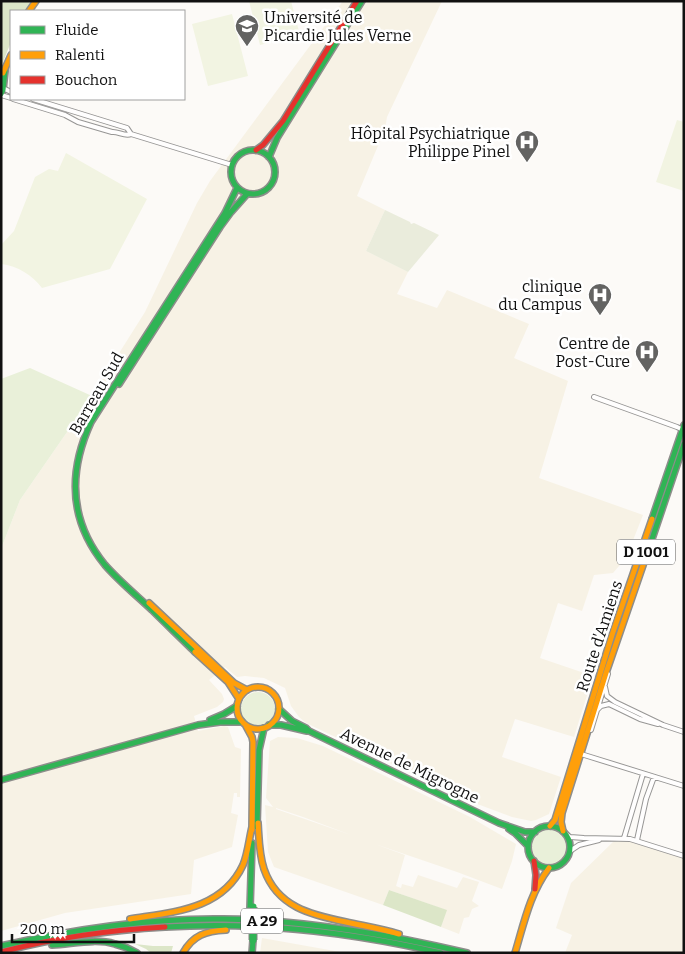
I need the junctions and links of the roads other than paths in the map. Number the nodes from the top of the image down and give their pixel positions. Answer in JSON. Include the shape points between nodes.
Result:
{"nodes":[{"id":1,"x":357,"y":1,"type":"edge"},
{"id":2,"x":362,"y":1,"type":"edge"},
{"id":3,"x":10,"y":57,"type":"edge"},
{"id":4,"x":3,"y":73,"type":"edge"},
{"id":5,"x":2,"y":90,"type":"edge"},
{"id":6,"x":18,"y":100,"type":"edge"},
{"id":7,"x":36,"y":100,"type":"edge"},
{"id":8,"x":131,"y":134,"type":"junction"},
{"id":9,"x":256,"y":150,"type":"junction"},
{"id":10,"x":269,"y":157,"type":"junction"},
{"id":11,"x":232,"y":165,"type":"junction"},
{"id":12,"x":237,"y":188,"type":"junction"},
{"id":13,"x":247,"y":194,"type":"junction"},
{"id":14,"x":594,"y":397,"type":"dead end"},
{"id":15,"x":683,"y":428,"type":"edge"},
{"id":16,"x":684,"y":444,"type":"edge"},
{"id":17,"x":610,"y":662,"type":"junction"},
{"id":18,"x":605,"y":687,"type":"junction"},
{"id":19,"x":247,"y":690,"type":"junction"},
{"id":20,"x":238,"y":702,"type":"junction"},
{"id":21,"x":278,"y":709,"type":"junction"},
{"id":22,"x":598,"y":709,"type":"junction"},
{"id":23,"x":244,"y":724,"type":"junction"},
{"id":24,"x":198,"y":725,"type":"junction"},
{"id":25,"x":663,"y":725,"type":"junction"},
{"id":26,"x":267,"y":727,"type":"junction"},
{"id":27,"x":309,"y":731,"type":"junction"},
{"id":28,"x":684,"y":732,"type":"edge"},
{"id":29,"x":585,"y":740,"type":"junction"},
{"id":30,"x":581,"y":754,"type":"junction"},
{"id":31,"x":643,"y":774,"type":"junction"},
{"id":32,"x":654,"y":777,"type":"junction"},
{"id":33,"x":1,"y":780,"type":"edge"},
{"id":34,"x":684,"y":786,"type":"edge"},
{"id":35,"x":499,"y":823,"type":"junction"},
{"id":36,"x":255,"y":825,"type":"junction"},
{"id":37,"x":550,"y":826,"type":"junction"},
{"id":38,"x":535,"y":832,"type":"junction"},
{"id":39,"x":564,"y":832,"type":"junction"},
{"id":40,"x":608,"y":838,"type":"junction"},
{"id":41,"x":624,"y":838,"type":"junction"},
{"id":42,"x":636,"y":840,"type":"junction"},
{"id":43,"x":528,"y":846,"type":"junction"},
{"id":44,"x":570,"y":851,"type":"junction"},
{"id":45,"x":684,"y":856,"type":"edge"},
{"id":46,"x":534,"y":862,"type":"junction"},
{"id":47,"x":549,"y":868,"type":"junction"},
{"id":48,"x":534,"y":893,"type":"junction"},
{"id":49,"x":98,"y":927,"type":"junction"},
{"id":50,"x":260,"y":927,"type":"junction"},
{"id":51,"x":45,"y":942,"type":"junction"},
{"id":52,"x":424,"y":943,"type":"junction"},
{"id":53,"x":1,"y":946,"type":"edge"},
{"id":54,"x":1,"y":952,"type":"edge"},
{"id":55,"x":136,"y":953,"type":"edge"},
{"id":56,"x":183,"y":953,"type":"edge"},
{"id":57,"x":250,"y":953,"type":"edge"},
{"id":58,"x":441,"y":953,"type":"edge"},
{"id":59,"x":467,"y":953,"type":"edge"},
{"id":60,"x":515,"y":953,"type":"edge"}],
"edges":[{"from":1,"to":9,"type":"main road","via":[[283,121]]},
{"from":2,"to":10,"type":"main road","via":[[277,138]]},
{"from":3,"to":4,"type":"main road"},
{"from":4,"to":5,"type":"main road"},
{"from":6,"to":8,"type":"street","via":[[78,122],[128,136]]},
{"from":7,"to":8,"type":"street","via":[[127,128]]},
{"from":8,"to":11,"type":"street"},
{"from":9,"to":10,"type":"main road"},
{"from":9,"to":11,"type":"main road","via":[[240,154]]},
{"from":10,"to":13,"type":"main road","via":[[274,171],[271,186],[258,194]]},
{"from":11,"to":12,"type":"main road","via":[[232,181]]},
{"from":12,"to":13,"type":"main road"},
{"from":12,"to":20,"type":"main road","name":"Barreau Sud","via":[[92,422],[82,441],[75,494],[87,536],[100,558],[228,682]]},
{"from":13,"to":19,"type":"main road","name":"Barreau Sud","via":[[220,227],[95,421],[82,450],[78,486],[80,510],[88,533],[112,568],[234,683]]},
{"from":14,"to":15,"type":"street"},
{"from":15,"to":37,"type":"main road","name":"Route d'Amiens","number":"D 1001","via":[[612,635],[555,820]]},
{"from":16,"to":17,"type":"main road","name":"Route d'Amiens","number":"D 1001"},
{"from":17,"to":18,"type":"street"},
{"from":17,"to":29,"type":"main road","name":"Route d'Amiens","number":"D 1001"},
{"from":18,"to":22,"type":"street"},
{"from":18,"to":25,"type":"street","via":[[607,696],[615,702]]},
{"from":19,"to":20,"type":"main road"},
{"from":19,"to":21,"type":"main road","via":[[259,687],[268,690],[277,700]]},
{"from":20,"to":23,"type":"main road","via":[[238,715]]},
{"from":20,"to":24,"type":"main road","via":[[224,714]]},
{"from":21,"to":26,"type":"main road","via":[[275,720]]},
{"from":21,"to":27,"type":"main road","name":"Avenue de Migrogne"},
{"from":22,"to":25,"type":"street","via":[[609,704],[640,719]]},
{"from":22,"to":29,"type":"street"},
{"from":23,"to":24,"type":"main road","via":[[234,721]]},
{"from":23,"to":26,"type":"main road","via":[[257,729]]},
{"from":23,"to":36,"type":"main road","via":[[253,742]]},
{"from":24,"to":33,"type":"main road"},
{"from":25,"to":28,"type":"street"},
{"from":26,"to":27,"type":"main road","name":"Avenue de Migrogne"},
{"from":26,"to":36,"type":"main road","via":[[260,742]]},
{"from":27,"to":35,"type":"main road","name":"Avenue de Migrogne"},
{"from":29,"to":30,"type":"main road","name":"Route d'Amiens","number":"D 1001"},
{"from":30,"to":31,"type":"street"},
{"from":30,"to":39,"type":"main road","name":"Route d'Amiens","number":"D 1001","via":[[562,813]]},
{"from":31,"to":32,"type":"street"},
{"from":31,"to":41,"type":"street"},
{"from":32,"to":34,"type":"street"},
{"from":32,"to":42,"type":"street"},
{"from":35,"to":38,"type":"main road","name":"Avenue de Migrogne"},
{"from":35,"to":43,"type":"main road","name":"Avenue de Migrogne"},
{"from":36,"to":49,"type":"main road","via":[[240,872],[229,887],[212,900],[188,909]]},
{"from":36,"to":52,"type":"main road","via":[[267,876],[275,890],[294,907],[322,918],[404,935]]},
{"from":36,"to":57,"type":"main road","bridge":true},
{"from":37,"to":38,"type":"main road"},
{"from":37,"to":39,"type":"main road"},
{"from":38,"to":43,"type":"main road"},
{"from":39,"to":40,"type":"street","via":[[575,838]]},
{"from":39,"to":44,"type":"main road","via":[[570,842]]},
{"from":40,"to":41,"type":"street"},
{"from":40,"to":44,"type":"street","via":[[579,845]]},
{"from":41,"to":42,"type":"street"},
{"from":42,"to":45,"type":"street"},
{"from":43,"to":46,"type":"main road"},
{"from":44,"to":47,"type":"main road","via":[[563,863]]},
{"from":46,"to":47,"type":"main road"},
{"from":46,"to":48,"type":"main road"},
{"from":47,"to":48,"type":"main road"},
{"from":48,"to":60,"type":"main road"},
{"from":49,"to":52,"type":"main road","number":"A 29","via":[[182,920],[245,920],[344,928]]},
{"from":49,"to":53,"type":"main road","number":"A 29"},
{"from":50,"to":51,"type":"main road","number":"A 29","via":[[143,928]]},
{"from":50,"to":56,"type":"main road","via":[[207,932],[194,938]]},
{"from":50,"to":58,"type":"main road","number":"A 29","via":[[340,934]]},
{"from":51,"to":54,"type":"main road","number":"A 29"},
{"from":51,"to":55,"type":"main road","via":[[53,945],[105,941]]},
{"from":52,"to":59,"type":"main road","number":"A 29"}]}
